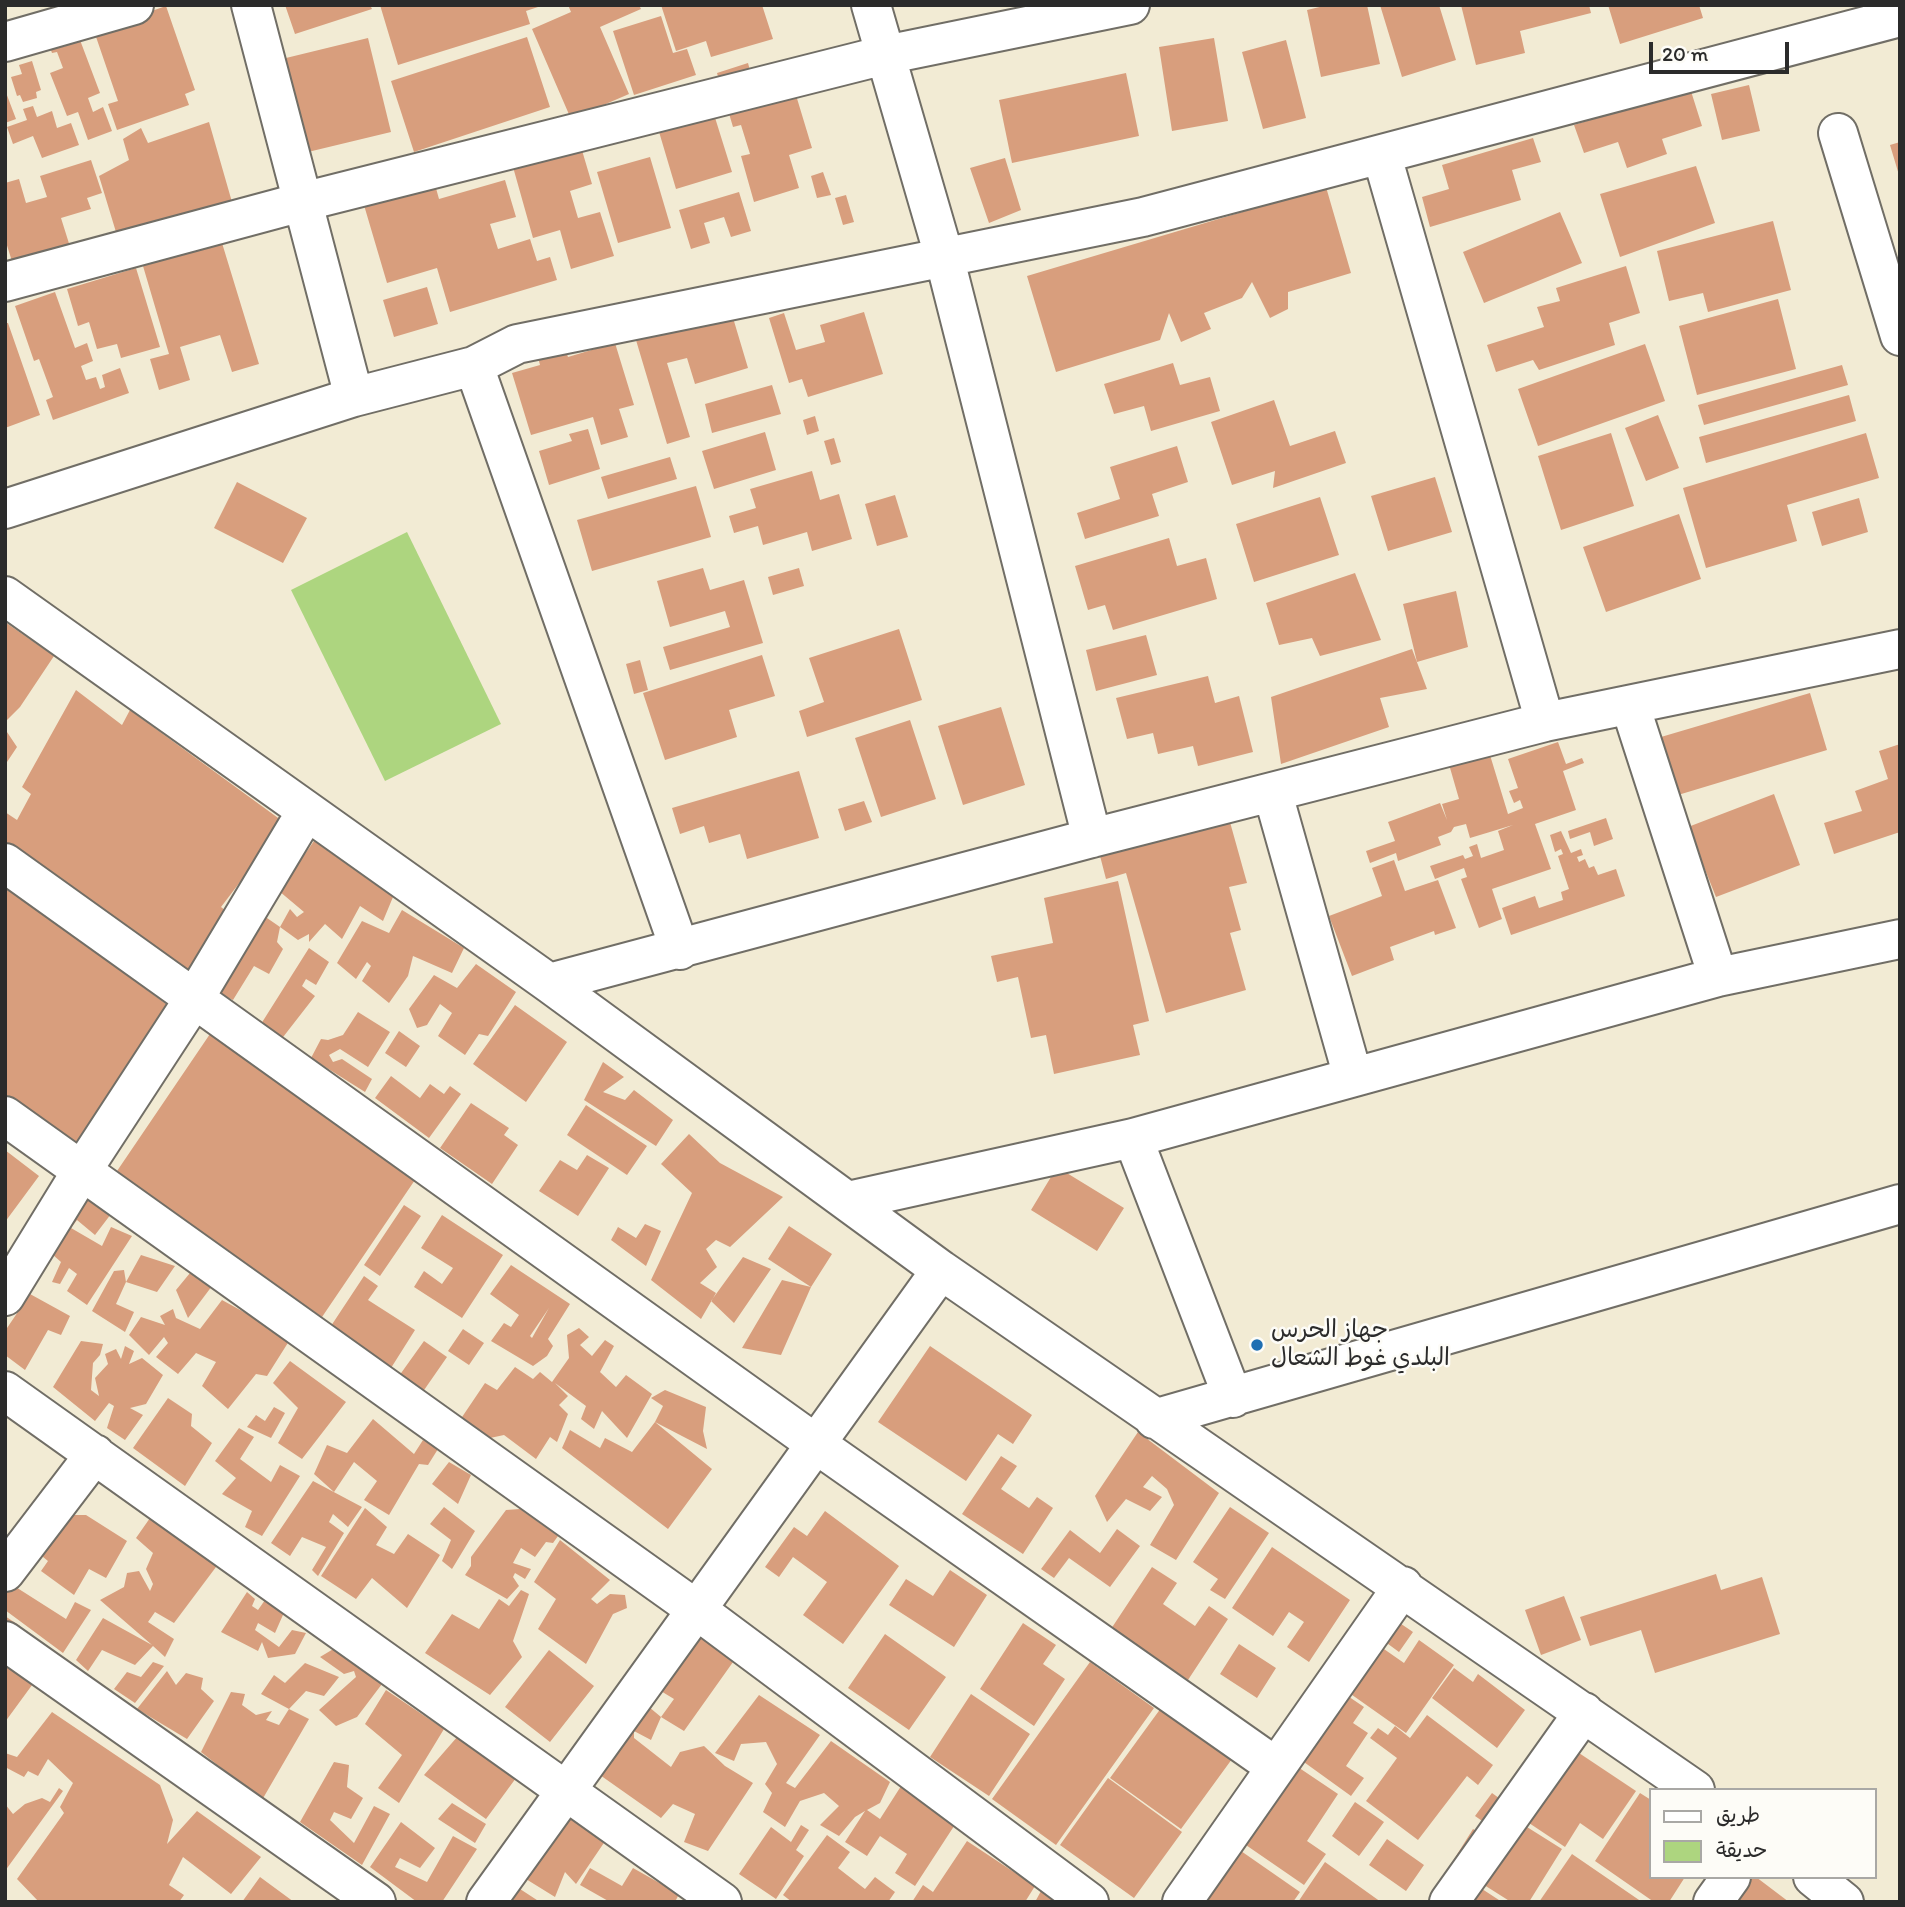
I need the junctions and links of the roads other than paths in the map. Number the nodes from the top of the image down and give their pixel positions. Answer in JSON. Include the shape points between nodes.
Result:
{"nodes":[{"id":1,"x":134,"y":5,"type":"edge"},
{"id":2,"x":251,"y":5,"type":"edge"},
{"id":3,"x":871,"y":5,"type":"edge"},
{"id":4,"x":1130,"y":5,"type":"edge"},
{"id":5,"x":1885,"y":15,"type":"edge"},
{"id":6,"x":5,"y":42,"type":"edge"},
{"id":7,"x":885,"y":55,"type":"junction"},
{"id":8,"x":1838,"y":133,"type":"dead end"},
{"id":9,"x":1382,"y":156,"type":"junction"},
{"id":10,"x":302,"y":202,"type":"junction"},
{"id":11,"x":944,"y":257,"type":"junction"},
{"id":12,"x":5,"y":282,"type":"edge"},
{"id":13,"x":1900,"y":336,"type":"edge"},
{"id":14,"x":474,"y":366,"type":"junction"},
{"id":15,"x":354,"y":397,"type":"junction"},
{"id":16,"x":5,"y":509,"type":"edge"},
{"id":17,"x":5,"y":596,"type":"edge"},
{"id":18,"x":1900,"y":649,"type":"edge"},
{"id":19,"x":1630,"y":705,"type":"junction"},
{"id":20,"x":1545,"y":722,"type":"junction"},
{"id":21,"x":1273,"y":794,"type":"junction"},
{"id":22,"x":306,"y":812,"type":"junction"},
{"id":23,"x":1092,"y":838,"type":"junction"},
{"id":24,"x":5,"y":863,"type":"edge"},
{"id":25,"x":1900,"y":939,"type":"edge"},
{"id":26,"x":680,"y":950,"type":"junction"},
{"id":27,"x":1717,"y":977,"type":"junction"},
{"id":28,"x":549,"y":983,"type":"junction"},
{"id":29,"x":194,"y":999,"type":"junction"},
{"id":30,"x":1353,"y":1077,"type":"junction"},
{"id":31,"x":5,"y":1116,"type":"edge"},
{"id":32,"x":1133,"y":1138,"type":"junction"},
{"id":33,"x":83,"y":1169,"type":"junction"},
{"id":34,"x":848,"y":1201,"type":"junction"},
{"id":35,"x":1900,"y":1204,"type":"edge"},
{"id":36,"x":941,"y":1270,"type":"junction"},
{"id":37,"x":5,"y":1296,"type":"edge"},
{"id":38,"x":5,"y":1391,"type":"edge"},
{"id":39,"x":1233,"y":1398,"type":"junction"},
{"id":40,"x":1154,"y":1419,"type":"junction"},
{"id":41,"x":816,"y":1444,"type":"junction"},
{"id":42,"x":95,"y":1454,"type":"junction"},
{"id":43,"x":5,"y":1572,"type":"edge"},
{"id":44,"x":1403,"y":1586,"type":"junction"},
{"id":45,"x":697,"y":1610,"type":"junction"},
{"id":46,"x":5,"y":1641,"type":"edge"},
{"id":47,"x":1584,"y":1712,"type":"junction"},
{"id":48,"x":1276,"y":1767,"type":"junction"},
{"id":49,"x":1692,"y":1788,"type":"edge"},
{"id":50,"x":566,"y":1791,"type":"junction"},
{"id":51,"x":1730,"y":1879,"type":"edge"},
{"id":52,"x":1815,"y":1879,"type":"edge"},
{"id":53,"x":376,"y":1902,"type":"edge"},
{"id":54,"x":486,"y":1902,"type":"edge"},
{"id":55,"x":722,"y":1902,"type":"edge"},
{"id":56,"x":1089,"y":1902,"type":"edge"},
{"id":57,"x":1182,"y":1902,"type":"edge"},
{"id":58,"x":1449,"y":1902,"type":"edge"},
{"id":59,"x":1713,"y":1902,"type":"edge"},
{"id":60,"x":1844,"y":1902,"type":"edge"}],
"edges":[{"from":1,"to":6,"type":"street"},
{"from":2,"to":10,"type":"street"},
{"from":3,"to":7,"type":"street"},
{"from":4,"to":7,"type":"street"},
{"from":5,"to":9,"type":"street"},
{"from":7,"to":10,"type":"street"},
{"from":7,"to":11,"type":"street"},
{"from":8,"to":13,"type":"street"},
{"from":9,"to":11,"type":"street","via":[[1143,217]]},
{"from":9,"to":20,"type":"street"},
{"from":10,"to":12,"type":"street"},
{"from":10,"to":15,"type":"street"},
{"from":11,"to":14,"type":"street","via":[[517,344]]},
{"from":11,"to":23,"type":"street"},
{"from":14,"to":15,"type":"street"},
{"from":14,"to":26,"type":"street"},
{"from":15,"to":16,"type":"street"},
{"from":17,"to":22,"type":"street"},
{"from":18,"to":19,"type":"street"},
{"from":19,"to":20,"type":"street"},
{"from":19,"to":27,"type":"street"},
{"from":20,"to":21,"type":"street"},
{"from":21,"to":23,"type":"street"},
{"from":21,"to":30,"type":"street"},
{"from":22,"to":28,"type":"street"},
{"from":22,"to":29,"type":"street"},
{"from":23,"to":26,"type":"street"},
{"from":24,"to":29,"type":"street"},
{"from":25,"to":27,"type":"street"},
{"from":26,"to":28,"type":"street"},
{"from":27,"to":30,"type":"street"},
{"from":28,"to":34,"type":"street"},
{"from":29,"to":33,"type":"street"},
{"from":29,"to":41,"type":"street"},
{"from":30,"to":32,"type":"street"},
{"from":31,"to":33,"type":"street"},
{"from":32,"to":34,"type":"street"},
{"from":32,"to":39,"type":"street"},
{"from":33,"to":37,"type":"street"},
{"from":33,"to":45,"type":"street"},
{"from":34,"to":36,"type":"street"},
{"from":35,"to":39,"type":"street"},
{"from":36,"to":40,"type":"street"},
{"from":36,"to":41,"type":"street"},
{"from":38,"to":42,"type":"street"},
{"from":39,"to":40,"type":"street"},
{"from":40,"to":44,"type":"street"},
{"from":41,"to":45,"type":"street"},
{"from":41,"to":48,"type":"street"},
{"from":42,"to":43,"type":"street"},
{"from":42,"to":50,"type":"street"},
{"from":44,"to":47,"type":"street"},
{"from":44,"to":48,"type":"street"},
{"from":45,"to":50,"type":"street"},
{"from":45,"to":56,"type":"street"},
{"from":46,"to":53,"type":"street"},
{"from":47,"to":49,"type":"street"},
{"from":47,"to":58,"type":"street"},
{"from":48,"to":57,"type":"street"},
{"from":50,"to":54,"type":"street"},
{"from":50,"to":55,"type":"street"},
{"from":51,"to":59,"type":"street"},
{"from":52,"to":60,"type":"street"}]}
